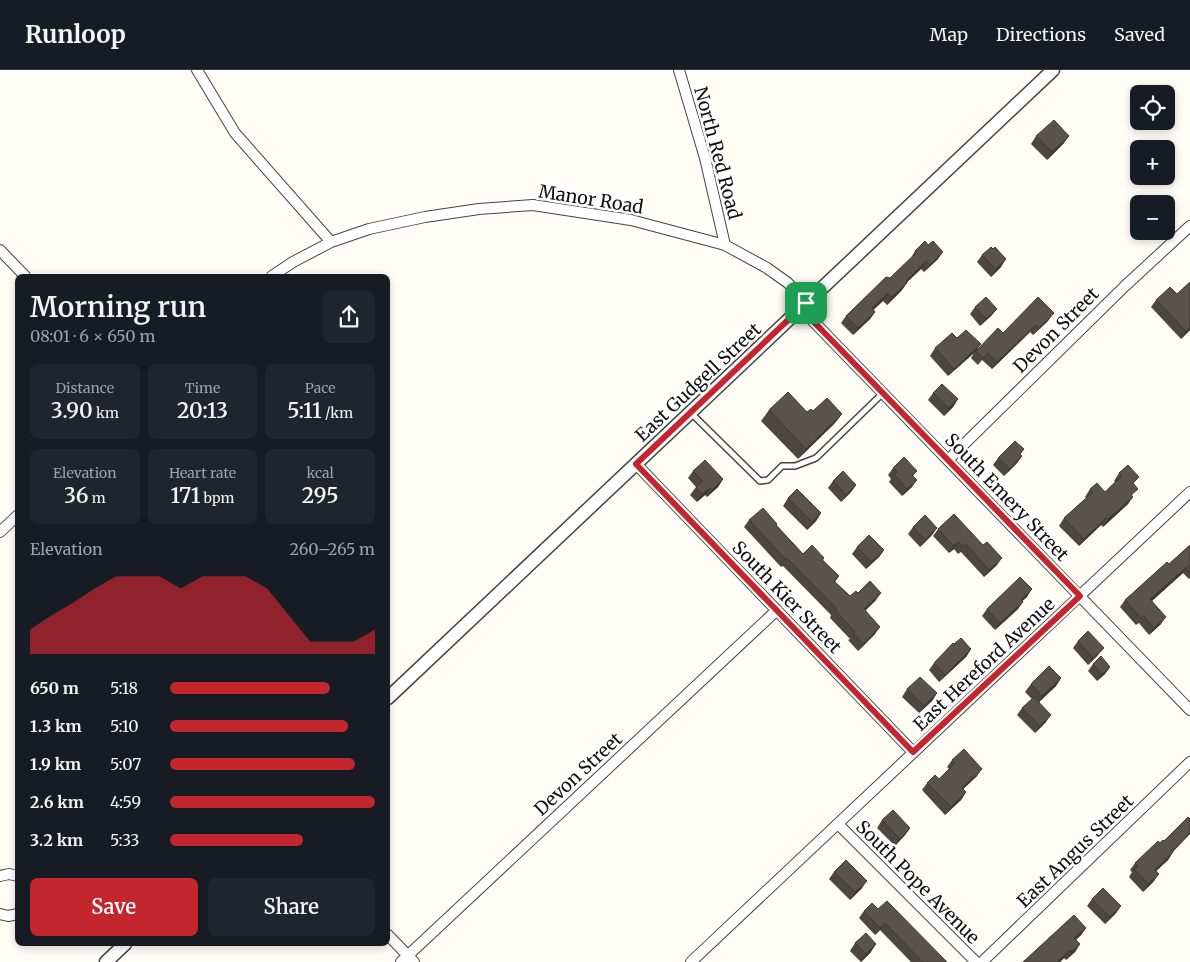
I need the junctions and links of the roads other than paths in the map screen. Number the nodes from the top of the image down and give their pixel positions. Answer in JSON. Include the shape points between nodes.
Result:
{"nodes":[{"id":1,"x":197,"y":70,"type":"edge"},
{"id":2,"x":679,"y":70,"type":"edge"},
{"id":3,"x":1053,"y":70,"type":"edge"},
{"id":4,"x":1190,"y":226,"type":"edge"},
{"id":5,"x":331,"y":242,"type":"junction"},
{"id":6,"x":725,"y":245,"type":"junction"},
{"id":7,"x":0,"y":250,"type":"edge"},
{"id":8,"x":23,"y":274,"type":"edge"},
{"id":9,"x":275,"y":274,"type":"edge"},
{"id":10,"x":806,"y":303,"type":"junction"},
{"id":11,"x":883,"y":393,"type":"junction"},
{"id":12,"x":691,"y":412,"type":"junction"},
{"id":13,"x":948,"y":460,"type":"junction"},
{"id":14,"x":636,"y":464,"type":"junction"},
{"id":15,"x":1190,"y":492,"type":"edge"},
{"id":16,"x":15,"y":517,"type":"edge"},
{"id":17,"x":0,"y":532,"type":"edge"},
{"id":18,"x":1080,"y":596,"type":"junction"},
{"id":19,"x":777,"y":610,"type":"junction"},
{"id":20,"x":390,"y":696,"type":"edge"},
{"id":21,"x":1190,"y":710,"type":"edge"},
{"id":22,"x":913,"y":752,"type":"junction"},
{"id":23,"x":1190,"y":762,"type":"edge"},
{"id":24,"x":838,"y":824,"type":"junction"},
{"id":25,"x":15,"y":875,"type":"edge"},
{"id":26,"x":0,"y":876,"type":"edge"},
{"id":27,"x":0,"y":914,"type":"edge"},
{"id":28,"x":15,"y":915,"type":"edge"},
{"id":29,"x":390,"y":938,"type":"edge"},
{"id":30,"x":123,"y":946,"type":"edge"},
{"id":31,"x":408,"y":960,"type":"edge"},
{"id":32,"x":694,"y":961,"type":"edge"},
{"id":33,"x":106,"y":962,"type":"edge"},
{"id":34,"x":976,"y":962,"type":"edge"},
{"id":35,"x":982,"y":962,"type":"edge"}],
"edges":[{"from":1,"to":5,"type":"street","via":[[234,133]]},
{"from":2,"to":6,"type":"street","name":"North Red Road","via":[[705,158]]},
{"from":3,"to":10,"type":"street","name":"East Gudgell Street"},
{"from":4,"to":13,"type":"street","name":"Devon Street"},
{"from":5,"to":6,"type":"street","name":"Manor Road","via":[[369,229],[425,217],[533,204],[631,220]]},
{"from":5,"to":9,"type":"street","name":"Manor Road"},
{"from":6,"to":10,"type":"street","name":"Manor Road","via":[[788,283]]},
{"from":7,"to":8,"type":"street"},
{"from":10,"to":11,"type":"street","name":"South Emery Street","via":[[812,320]]},
{"from":10,"to":12,"type":"street","name":"East Gudgell Street"},
{"from":11,"to":12,"type":"lane","via":[[816,458],[795,466],[782,466],[768,480],[760,481]]},
{"from":11,"to":13,"type":"street","name":"South Emery Street"},
{"from":12,"to":14,"type":"street","name":"East Gudgell Street"},
{"from":13,"to":18,"type":"street","name":"South Emery Street"},
{"from":14,"to":19,"type":"street","name":"South Kier Street"},
{"from":14,"to":20,"type":"street","name":"East Gudgell Street"},
{"from":15,"to":18,"type":"street","name":"East Hereford Avenue"},
{"from":16,"to":17,"type":"street"},
{"from":18,"to":21,"type":"street","name":"South Emery Street"},
{"from":18,"to":22,"type":"street","name":"East Hereford Avenue"},
{"from":19,"to":22,"type":"street","name":"South Kier Street"},
{"from":19,"to":31,"type":"street","name":"Devon Street"},
{"from":22,"to":24,"type":"street","name":"East Hereford Avenue"},
{"from":23,"to":35,"type":"street","name":"East Angus Street"},
{"from":24,"to":32,"type":"street","name":"East Hereford Avenue"},
{"from":24,"to":34,"type":"street","name":"South Pope Avenue"},
{"from":25,"to":26,"type":"street"},
{"from":27,"to":28,"type":"street"},
{"from":29,"to":31,"type":"street"},
{"from":30,"to":33,"type":"street"}]}
